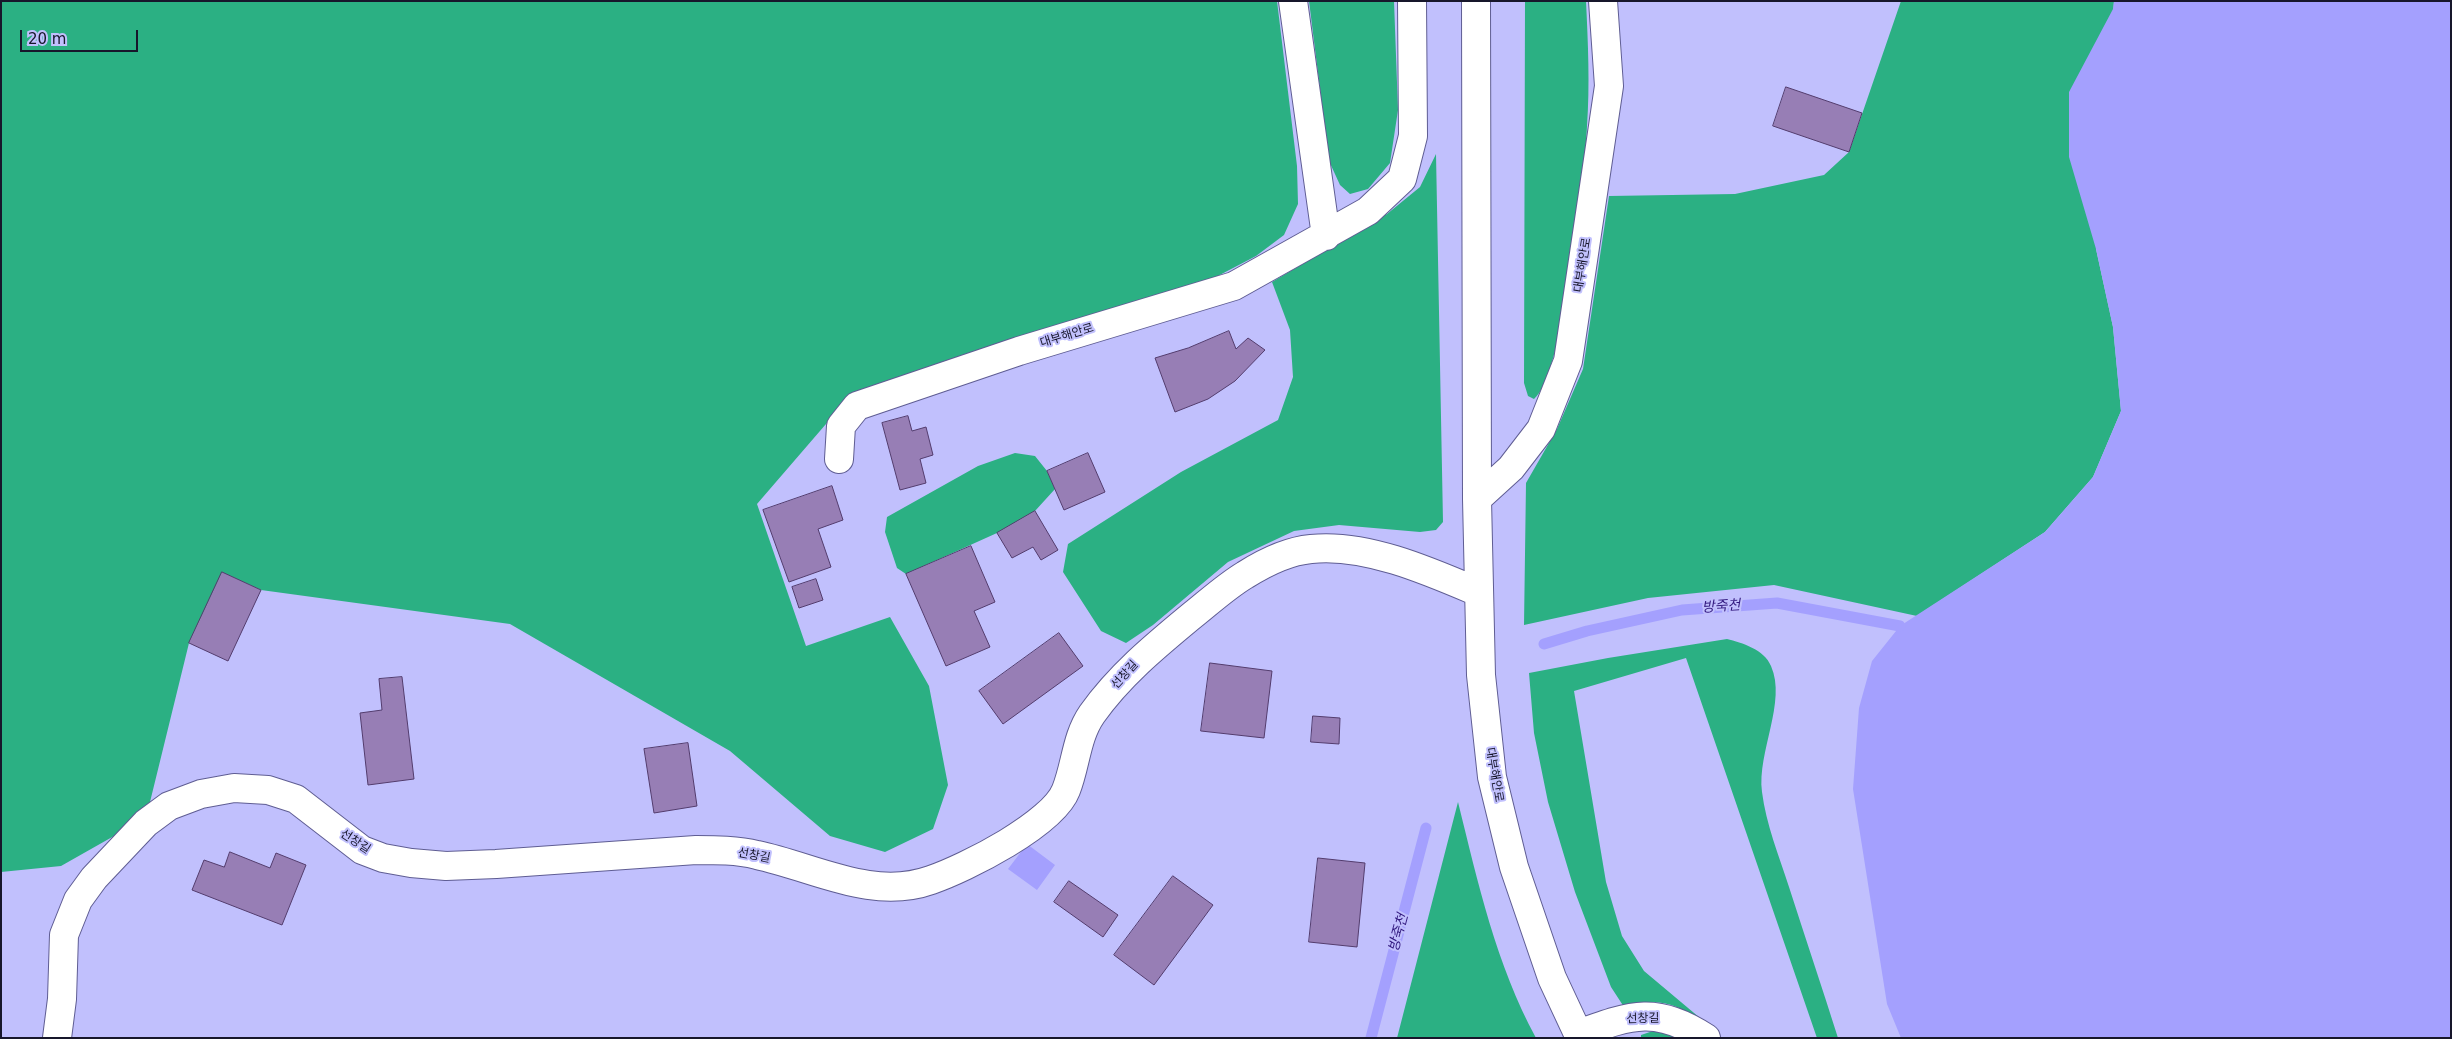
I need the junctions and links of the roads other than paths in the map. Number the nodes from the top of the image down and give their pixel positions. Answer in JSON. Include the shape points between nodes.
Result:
{"nodes":[{"id":1,"x":1293,"y":1,"type":"edge"},
{"id":2,"x":1412,"y":1,"type":"edge"},
{"id":3,"x":1476,"y":1,"type":"edge"},
{"id":4,"x":1603,"y":1,"type":"edge"},
{"id":5,"x":1326,"y":236,"type":"junction"},
{"id":6,"x":839,"y":459,"type":"dead end"},
{"id":7,"x":1477,"y":499,"type":"junction"},
{"id":8,"x":1478,"y":592,"type":"junction"},
{"id":9,"x":1579,"y":1036,"type":"edge"},
{"id":10,"x":57,"y":1038,"type":"edge"},
{"id":11,"x":1706,"y":1038,"type":"edge"}],
"edges":[{"from":1,"to":5,"type":"street"},
{"from":2,"to":5,"type":"street","name":"대부해안로","via":[[1413,136],[1402,179],[1368,211]]},
{"from":3,"to":7,"type":"street","name":"대부해안로"},
{"from":4,"to":7,"type":"street","name":"대부해안로","via":[[1609,86],[1568,361],[1541,429],[1510,468]]},
{"from":5,"to":6,"type":"street","name":"대부해안로","via":[[1234,286],[1019,351],[857,406],[841,426]]},
{"from":7,"to":8,"type":"street","name":"대부해안로"},
{"from":8,"to":9,"type":"street","name":"대부해안로","via":[[1480,675],[1492,777],[1514,867],[1552,978]]},
{"from":8,"to":10,"type":"street","name":"선창길","via":[[1372,554],[1340,548],[1309,548],[1245,575],[1142,657],[1108,694],[1087,723],[1077,744],[1065,793],[1052,812],[1037,825],[955,871],[902,886],[875,887],[849,882],[756,855],[726,850],[496,864],[446,866],[411,863],[362,850],[296,799],[268,790],[234,788],[201,794],[168,806],[146,823],[94,878],[78,900],[64,934]]},
{"from":9,"to":11,"type":"street","name":"선창길","via":[[1627,1017],[1662,1017],[1691,1028]]}]}
